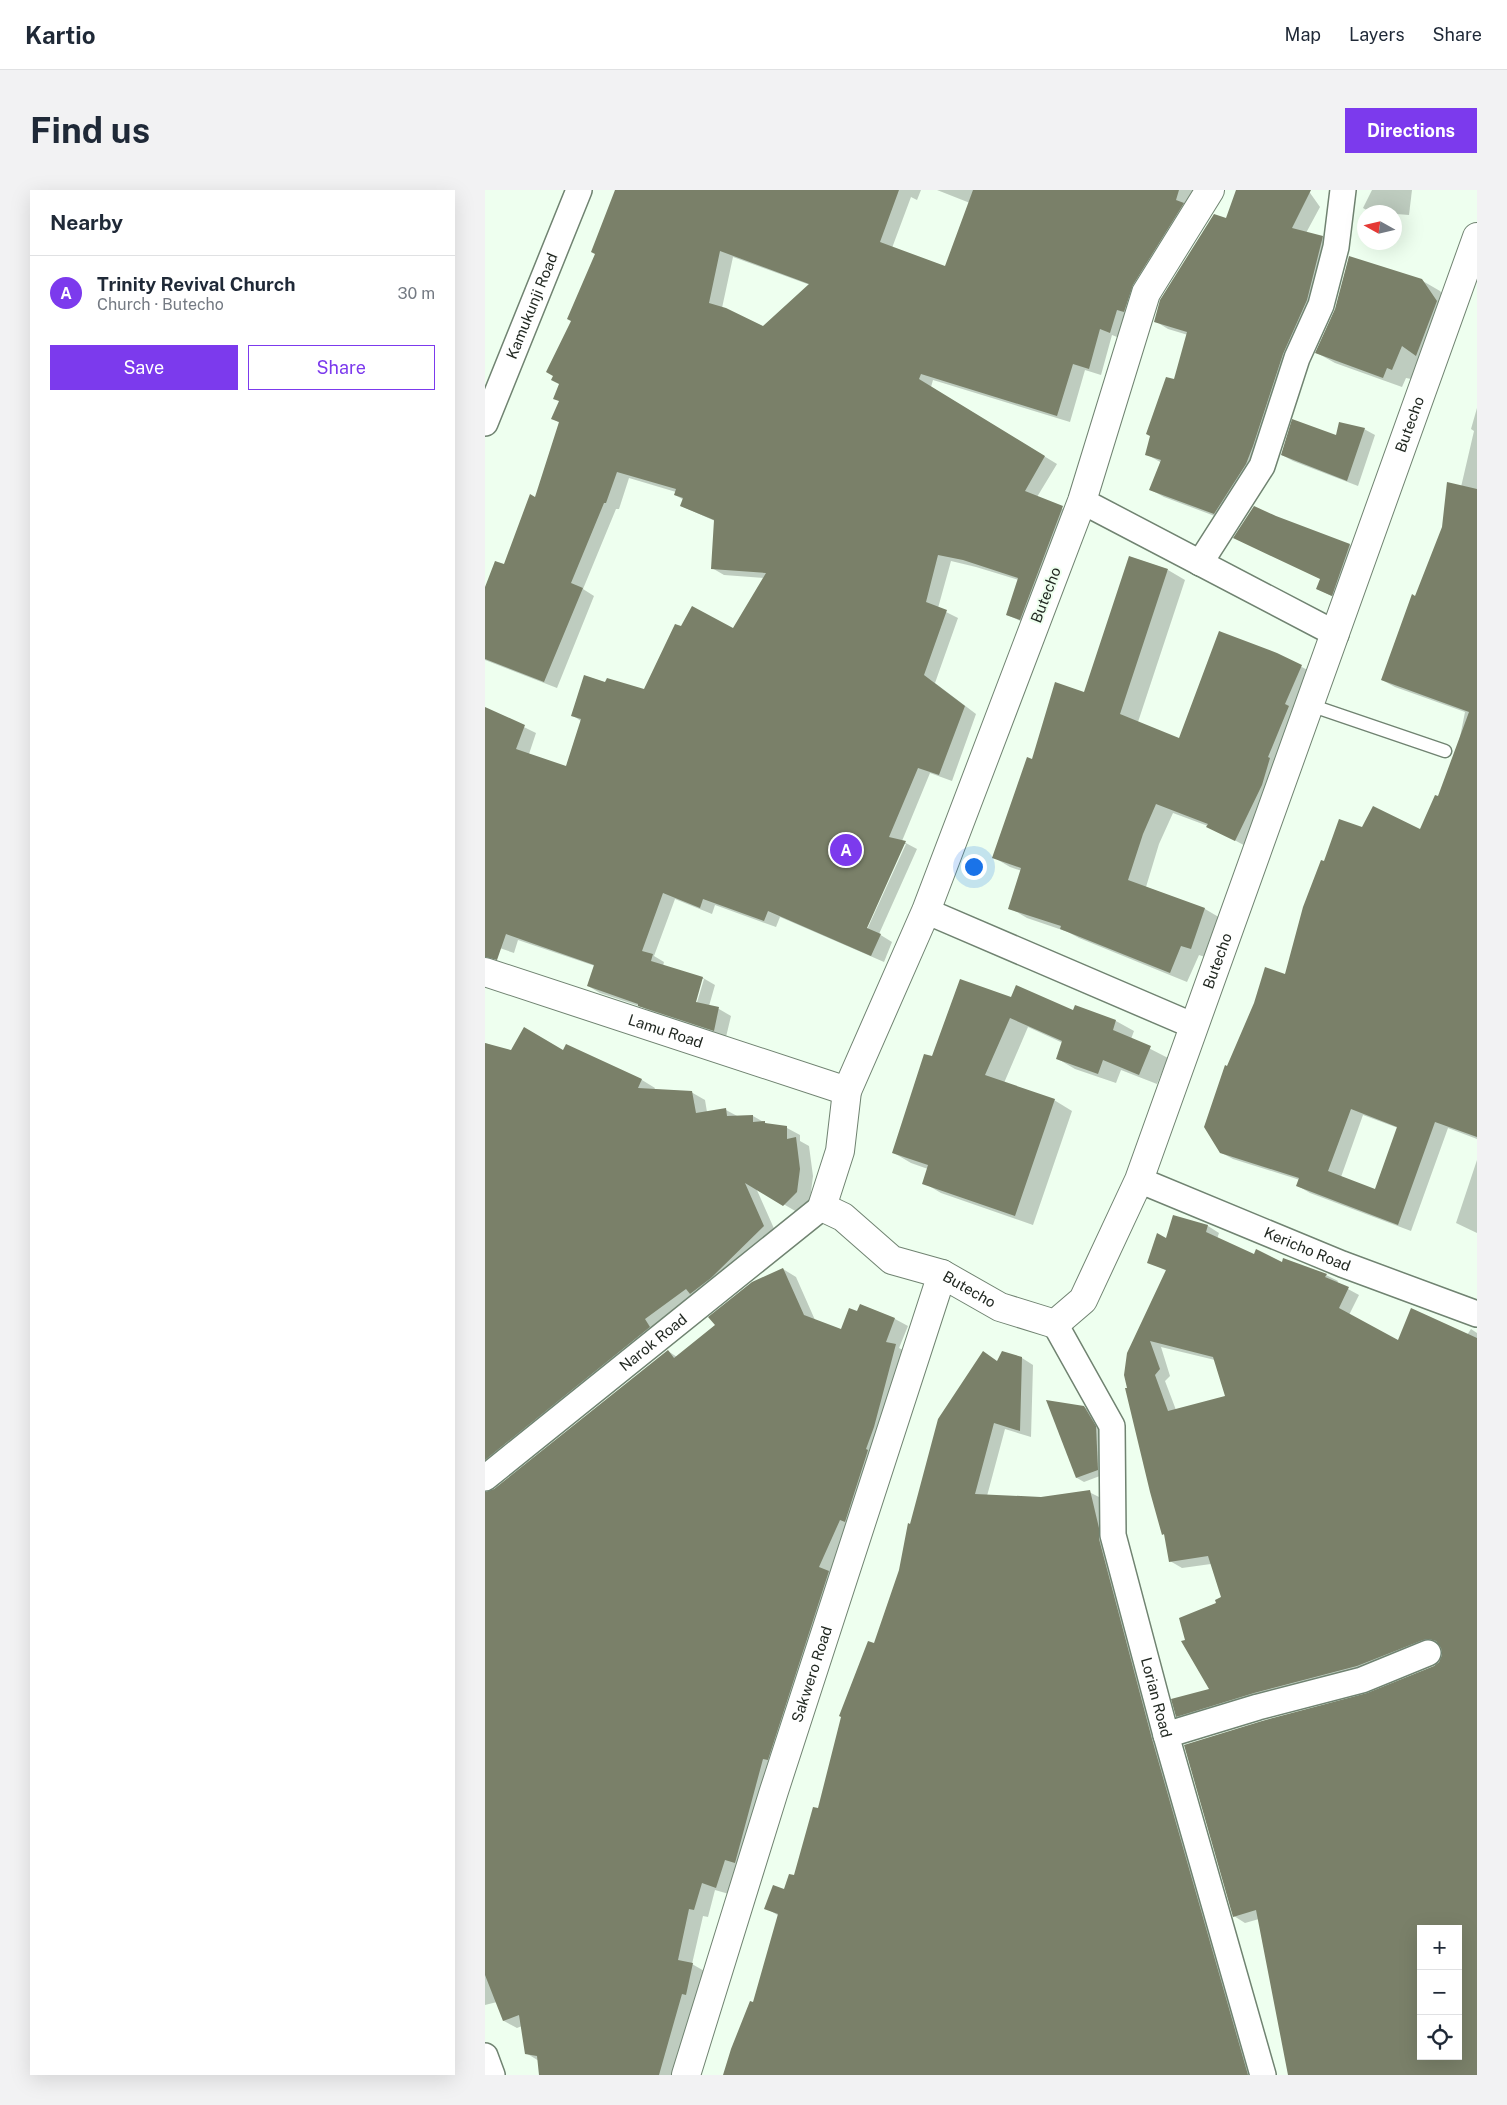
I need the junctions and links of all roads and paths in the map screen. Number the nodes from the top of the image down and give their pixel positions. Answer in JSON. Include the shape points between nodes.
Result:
{"nodes":[{"id":1,"x":579,"y":190,"type":"edge"},
{"id":2,"x":1210,"y":190,"type":"edge"},
{"id":3,"x":1343,"y":190,"type":"edge"},
{"id":4,"x":1477,"y":236,"type":"edge"},
{"id":5,"x":485,"y":423,"type":"edge"},
{"id":6,"x":1082,"y":501,"type":"junction"},
{"id":7,"x":1199,"y":564,"type":"junction"},
{"id":8,"x":1336,"y":634,"type":"junction"},
{"id":9,"x":1310,"y":705,"type":"junction"},
{"id":10,"x":1445,"y":751,"type":"dead end"},
{"id":11,"x":926,"y":911,"type":"junction"},
{"id":12,"x":485,"y":972,"type":"edge"},
{"id":13,"x":1193,"y":1026,"type":"junction"},
{"id":14,"x":847,"y":1091,"type":"junction"},
{"id":15,"x":1139,"y":1180,"type":"junction"},
{"id":16,"x":822,"y":1207,"type":"junction"},
{"id":17,"x":943,"y":1274,"type":"junction"},
{"id":18,"x":1477,"y":1314,"type":"edge"},
{"id":19,"x":1055,"y":1324,"type":"junction"},
{"id":20,"x":485,"y":1478,"type":"edge"},
{"id":21,"x":1428,"y":1653,"type":"dead end"},
{"id":22,"x":1166,"y":1735,"type":"junction"},
{"id":23,"x":485,"y":2056,"type":"edge"},
{"id":24,"x":492,"y":2075,"type":"edge"},
{"id":25,"x":686,"y":2075,"type":"edge"},
{"id":26,"x":1263,"y":2075,"type":"edge"}],
"edges":[{"from":1,"to":5,"type":"street","name":"Kamukunji Road"},
{"from":2,"to":6,"type":"street","name":"Butecho","via":[[1146,293]]},
{"from":3,"to":7,"type":"street","via":[[1336,247],[1321,305],[1297,358],[1262,466]]},
{"from":4,"to":8,"type":"street","name":"Butecho"},
{"from":6,"to":7,"type":"street"},
{"from":6,"to":11,"type":"street","name":"Butecho"},
{"from":7,"to":8,"type":"street"},
{"from":8,"to":9,"type":"street","name":"Butecho"},
{"from":9,"to":10,"type":"lane"},
{"from":9,"to":13,"type":"street","name":"Butecho"},
{"from":11,"to":13,"type":"street"},
{"from":11,"to":14,"type":"street","name":"Butecho"},
{"from":12,"to":14,"type":"street","name":"Lamu Road"},
{"from":13,"to":15,"type":"street","name":"Butecho"},
{"from":14,"to":16,"type":"street","name":"Butecho","via":[[840,1151]]},
{"from":15,"to":18,"type":"street","name":"Kericho Road","via":[[1343,1264]]},
{"from":15,"to":19,"type":"street","name":"Butecho","via":[[1083,1300]]},
{"from":16,"to":17,"type":"street","name":"Butecho","via":[[843,1217],[892,1260]]},
{"from":16,"to":20,"type":"street","name":"Narok Road"},
{"from":17,"to":19,"type":"street","name":"Butecho","via":[[1000,1307]]},
{"from":17,"to":25,"type":"street","name":"Sakwero Road","via":[[777,1782]]},
{"from":19,"to":22,"type":"street","name":"Lorian Road","via":[[1112,1426],[1113,1535]]},
{"from":21,"to":22,"type":"street","via":[[1362,1680]]},
{"from":22,"to":26,"type":"street","name":"Lorian Road"},
{"from":23,"to":24,"type":"street"}]}
